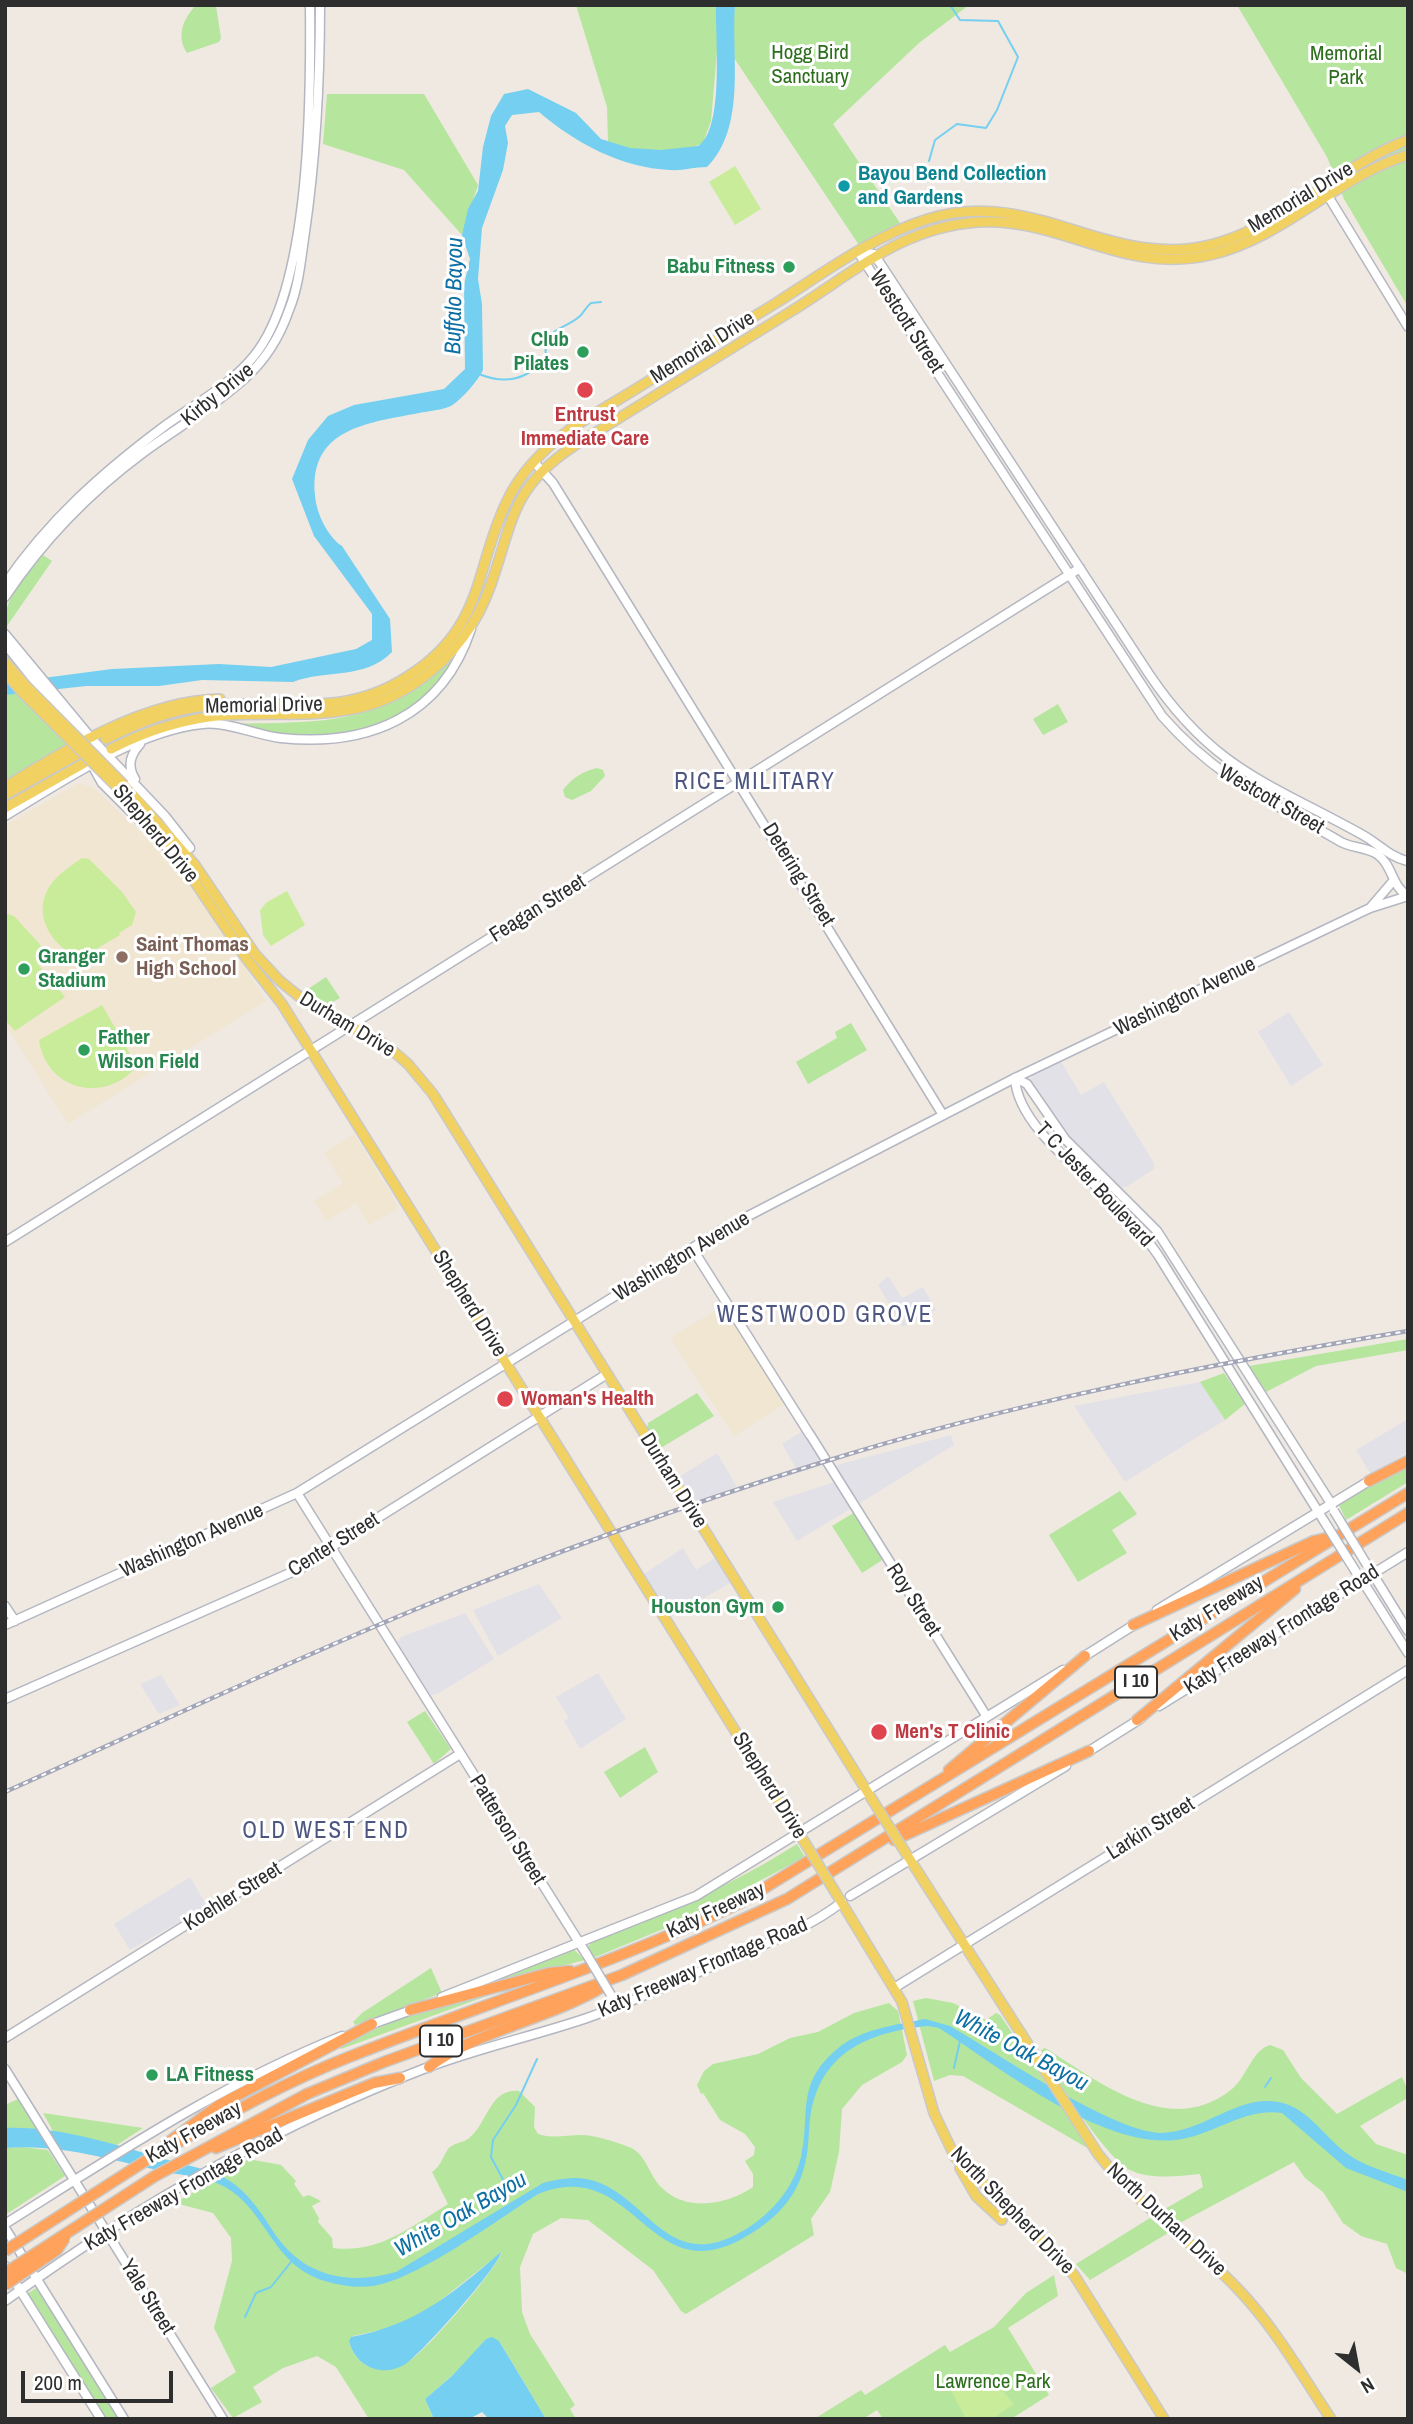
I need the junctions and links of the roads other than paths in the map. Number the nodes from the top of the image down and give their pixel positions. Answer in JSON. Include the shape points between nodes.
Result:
{"nodes":[{"id":1,"x":310,"y":5,"type":"edge"},
{"id":2,"x":320,"y":5,"type":"edge"},
{"id":3,"x":1408,"y":140,"type":"edge"},
{"id":4,"x":1408,"y":155,"type":"edge"},
{"id":5,"x":1325,"y":190,"type":"junction"},
{"id":6,"x":1027,"y":215,"type":"junction"},
{"id":7,"x":996,"y":222,"type":"junction"},
{"id":8,"x":1250,"y":230,"type":"junction"},
{"id":9,"x":1087,"y":238,"type":"junction"},
{"id":10,"x":1230,"y":250,"type":"junction"},
{"id":11,"x":858,"y":252,"type":"junction"},
{"id":12,"x":874,"y":254,"type":"junction"},
{"id":13,"x":1170,"y":255,"type":"junction"},
{"id":14,"x":865,"y":260,"type":"junction"},
{"id":15,"x":290,"y":291,"type":"junction"},
{"id":16,"x":910,"y":307,"type":"junction"},
{"id":17,"x":901,"y":314,"type":"junction"},
{"id":18,"x":1408,"y":327,"type":"edge"},
{"id":19,"x":534,"y":462,"type":"junction"},
{"id":20,"x":542,"y":471,"type":"junction"},
{"id":21,"x":1080,"y":568,"type":"junction"},
{"id":22,"x":1070,"y":575,"type":"junction"},
{"id":23,"x":5,"y":584,"type":"edge"},
{"id":24,"x":5,"y":597,"type":"edge"},
{"id":25,"x":474,"y":621,"type":"junction"},
{"id":26,"x":5,"y":634,"type":"edge"},
{"id":27,"x":5,"y":644,"type":"edge"},
{"id":28,"x":16,"y":652,"type":"junction"},
{"id":29,"x":5,"y":662,"type":"edge"},
{"id":30,"x":5,"y":672,"type":"edge"},
{"id":31,"x":24,"y":688,"type":"junction"},
{"id":32,"x":298,"y":706,"type":"junction"},
{"id":33,"x":286,"y":716,"type":"junction"},
{"id":34,"x":205,"y":723,"type":"junction"},
{"id":35,"x":146,"y":740,"type":"junction"},
{"id":36,"x":88,"y":741,"type":"junction"},
{"id":37,"x":102,"y":743,"type":"junction"},
{"id":38,"x":110,"y":753,"type":"junction"},
{"id":39,"x":78,"y":754,"type":"dead end"},
{"id":40,"x":89,"y":764,"type":"junction"},
{"id":41,"x":67,"y":780,"type":"junction"},
{"id":42,"x":739,"y":781,"type":"junction"},
{"id":43,"x":102,"y":783,"type":"junction"},
{"id":44,"x":5,"y":787,"type":"edge"},
{"id":45,"x":142,"y":791,"type":"junction"},
{"id":46,"x":5,"y":796,"type":"edge"},
{"id":47,"x":5,"y":808,"type":"edge"},
{"id":48,"x":5,"y":817,"type":"edge"},
{"id":49,"x":165,"y":846,"type":"joint"},
{"id":50,"x":190,"y":848,"type":"joint"},
{"id":51,"x":1407,"y":861,"type":"edge"},
{"id":52,"x":191,"y":867,"type":"junction"},
{"id":53,"x":1395,"y":879,"type":"junction"},
{"id":54,"x":1408,"y":896,"type":"edge"},
{"id":55,"x":210,"y":901,"type":"junction"},
{"id":56,"x":221,"y":902,"type":"junction"},
{"id":57,"x":1370,"y":908,"type":"junction"},
{"id":58,"x":292,"y":992,"type":"joint"},
{"id":59,"x":353,"y":1026,"type":"junction"},
{"id":60,"x":312,"y":1052,"type":"junction"},
{"id":61,"x":1015,"y":1078,"type":"junction"},
{"id":62,"x":943,"y":1115,"type":"junction"},
{"id":63,"x":1065,"y":1139,"type":"junction"},
{"id":64,"x":1055,"y":1147,"type":"junction"},
{"id":65,"x":5,"y":1242,"type":"edge"},
{"id":66,"x":692,"y":1248,"type":"junction"},
{"id":67,"x":1169,"y":1248,"type":"junction"},
{"id":68,"x":1158,"y":1255,"type":"junction"},
{"id":69,"x":1202,"y":1299,"type":"junction"},
{"id":70,"x":1190,"y":1306,"type":"junction"},
{"id":71,"x":574,"y":1322,"type":"junction"},
{"id":72,"x":506,"y":1364,"type":"junction"},
{"id":73,"x":607,"y":1374,"type":"junction"},
{"id":74,"x":538,"y":1417,"type":"junction"},
{"id":75,"x":1408,"y":1461,"type":"edge"},
{"id":76,"x":1369,"y":1481,"type":"joint"},
{"id":77,"x":297,"y":1493,"type":"junction"},
{"id":78,"x":1408,"y":1493,"type":"edge"},
{"id":79,"x":1330,"y":1502,"type":"junction"},
{"id":80,"x":1320,"y":1513,"type":"junction"},
{"id":81,"x":1408,"y":1513,"type":"edge"},
{"id":82,"x":1342,"y":1535,"type":"junction"},
{"id":83,"x":331,"y":1549,"type":"junction"},
{"id":84,"x":1408,"y":1552,"type":"edge"},
{"id":85,"x":1325,"y":1564,"type":"junction"},
{"id":86,"x":1372,"y":1574,"type":"junction"},
{"id":87,"x":1362,"y":1580,"type":"junction"},
{"id":88,"x":5,"y":1606,"type":"edge"},
{"id":89,"x":15,"y":1621,"type":"junction"},
{"id":90,"x":5,"y":1625,"type":"edge"},
{"id":91,"x":1133,"y":1625,"type":"junction"},
{"id":92,"x":1408,"y":1631,"type":"edge"},
{"id":93,"x":1408,"y":1653,"type":"edge"},
{"id":94,"x":1085,"y":1656,"type":"junction"},
{"id":95,"x":1408,"y":1670,"type":"edge"},
{"id":96,"x":5,"y":1699,"type":"edge"},
{"id":97,"x":987,"y":1717,"type":"junction"},
{"id":98,"x":1137,"y":1720,"type":"junction"},
{"id":99,"x":1089,"y":1751,"type":"junction"},
{"id":100,"x":460,"y":1754,"type":"junction"},
{"id":101,"x":868,"y":1792,"type":"junction"},
{"id":102,"x":906,"y":1804,"type":"junction"},
{"id":103,"x":799,"y":1834,"type":"junction"},
{"id":104,"x":864,"y":1853,"type":"junction"},
{"id":105,"x":907,"y":1856,"type":"junction"},
{"id":106,"x":843,"y":1898,"type":"junction"},
{"id":107,"x":579,"y":1943,"type":"junction"},
{"id":108,"x":964,"y":1945,"type":"junction"},
{"id":109,"x":589,"y":1970,"type":"junction"},
{"id":110,"x":622,"y":1975,"type":"junction"},
{"id":111,"x":894,"y":1988,"type":"junction"},
{"id":112,"x":619,"y":2006,"type":"junction"},
{"id":113,"x":410,"y":2010,"type":"junction"},
{"id":114,"x":372,"y":2024,"type":"junction"},
{"id":115,"x":5,"y":2038,"type":"edge"},
{"id":116,"x":429,"y":2067,"type":"junction"},
{"id":117,"x":5,"y":2069,"type":"edge"},
{"id":118,"x":400,"y":2078,"type":"junction"},
{"id":119,"x":954,"y":2157,"type":"junction"},
{"id":120,"x":150,"y":2158,"type":"junction"},
{"id":121,"x":155,"y":2176,"type":"junction"},
{"id":122,"x":74,"y":2180,"type":"junction"},
{"id":123,"x":1002,"y":2220,"type":"dead end"},
{"id":124,"x":5,"y":2226,"type":"edge"},
{"id":125,"x":107,"y":2233,"type":"junction"},
{"id":126,"x":68,"y":2235,"type":"junction"},
{"id":127,"x":5,"y":2249,"type":"edge"},
{"id":128,"x":5,"y":2266,"type":"edge"},
{"id":129,"x":5,"y":2273,"type":"edge"},
{"id":130,"x":37,"y":2280,"type":"junction"},
{"id":131,"x":5,"y":2285,"type":"edge"},
{"id":132,"x":20,"y":2291,"type":"junction"},
{"id":133,"x":5,"y":2301,"type":"edge"},
{"id":134,"x":101,"y":2419,"type":"edge"},
{"id":135,"x":124,"y":2419,"type":"edge"},
{"id":136,"x":223,"y":2419,"type":"edge"},
{"id":137,"x":1164,"y":2419,"type":"edge"},
{"id":138,"x":1331,"y":2419,"type":"edge"}],
"edges":[{"from":1,"to":15,"type":"main road","name":"Kirby Drive","via":[[305,156]]},
{"from":2,"to":15,"type":"main road","name":"Kirby Drive","via":[[314,172]]},
{"from":3,"to":5,"type":"main road","name":"Memorial Drive","via":[[1376,153]]},
{"from":4,"to":5,"type":"main road","name":"Memorial Drive"},
{"from":5,"to":8,"type":"main road","name":"Memorial Drive"},
{"from":5,"to":10,"type":"main road","name":"Memorial Drive","via":[[1266,233]]},
{"from":5,"to":18,"type":"main road"},
{"from":6,"to":7,"type":"main road","via":[[1021,220],[1005,217]]},
{"from":6,"to":9,"type":"main road","name":"Memorial Drive"},
{"from":6,"to":11,"type":"main road","name":"Memorial Drive","via":[[979,212],[931,219]]},
{"from":7,"to":9,"type":"main road","name":"Memorial Drive"},
{"from":7,"to":12,"type":"main road","name":"Memorial Drive","via":[[934,229]]},
{"from":8,"to":10,"type":"main road","via":[[1232,243]]},
{"from":8,"to":13,"type":"main road","name":"Memorial Drive"},
{"from":9,"to":13,"type":"main road","name":"Memorial Drive"},
{"from":10,"to":13,"type":"main road","name":"Memorial Drive"},
{"from":11,"to":12,"type":"main road","name":"Westcott Street"},
{"from":11,"to":14,"type":"main road","name":"Westcott Street"},
{"from":11,"to":19,"type":"main road","name":"Memorial Drive","via":[[573,427]]},
{"from":12,"to":14,"type":"main road","name":"Memorial Drive"},
{"from":12,"to":16,"type":"main road","name":"Westcott Street"},
{"from":14,"to":17,"type":"main road","name":"Westcott Street"},
{"from":14,"to":20,"type":"main road","name":"Memorial Drive","via":[[804,304],[566,451]]},
{"from":15,"to":23,"type":"main road","name":"Kirby Drive","via":[[253,358],[92,484],[34,543]]},
{"from":15,"to":24,"type":"main road","name":"Kirby Drive","via":[[286,320],[271,347],[243,380],[82,505],[57,529]]},
{"from":16,"to":17,"type":"main road"},
{"from":16,"to":21,"type":"main road","name":"Westcott Street"},
{"from":17,"to":22,"type":"main road","name":"Westcott Street"},
{"from":19,"to":20,"type":"main road","name":"Detering Street"},
{"from":19,"to":32,"type":"main road","name":"Memorial Drive","via":[[503,508],[474,601],[432,658],[401,681],[363,698]]},
{"from":20,"to":25,"type":"main road","name":"Memorial Drive","via":[[510,520],[490,588]]},
{"from":20,"to":42,"type":"main road","name":"Detering Street"},
{"from":21,"to":22,"type":"main road","name":"Feagan Street"},
{"from":21,"to":51,"type":"main road","name":"Westcott Street","via":[[1165,698],[1194,733],[1260,783]]},
{"from":22,"to":42,"type":"main road","name":"Feagan Street"},
{"from":22,"to":53,"type":"main road","name":"Westcott Street","via":[[1154,705],[1193,749],[1252,793],[1348,845],[1376,853],[1390,866]]},
{"from":25,"to":33,"type":"main road","name":"Memorial Drive","via":[[439,665],[407,689],[346,712]]},
{"from":25,"to":34,"type":"main road","name":"Memorial Drive","via":[[468,640],[430,698],[408,716],[375,731],[293,738]]},
{"from":26,"to":28,"type":"main road"},
{"from":27,"to":28,"type":"main road"},
{"from":28,"to":36,"type":"main road"},
{"from":29,"to":31,"type":"main road"},
{"from":30,"to":31,"type":"main road"},
{"from":31,"to":52,"type":"main road","name":"Shepherd Drive","bridge":true},
{"from":32,"to":36,"type":"main road","via":[[201,700],[156,710]]},
{"from":32,"to":37,"type":"main road","name":"Memorial Drive","via":[[195,708],[139,723]]},
{"from":33,"to":34,"type":"main road"},
{"from":33,"to":38,"type":"main road","name":"Memorial Drive","via":[[227,715],[183,721],[143,733]]},
{"from":34,"to":35,"type":"main road","name":"Memorial Drive"},
{"from":35,"to":38,"type":"main road","name":"Memorial Drive"},
{"from":35,"to":45,"type":"main road","via":[[133,752],[130,766]]},
{"from":36,"to":37,"type":"main road"},
{"from":36,"to":40,"type":"main road"},
{"from":36,"to":44,"type":"main road"},
{"from":37,"to":38,"type":"main road"},
{"from":37,"to":40,"type":"main road","via":[[99,756]]},
{"from":38,"to":40,"type":"main road"},
{"from":38,"to":45,"type":"main road"},
{"from":39,"to":46,"type":"main road"},
{"from":40,"to":41,"type":"main road"},
{"from":40,"to":43,"type":"main road"},
{"from":40,"to":47,"type":"main road"},
{"from":41,"to":43,"type":"main road","via":[[87,776]]},
{"from":41,"to":48,"type":"main road"},
{"from":42,"to":59,"type":"main road","name":"Feagan Street"},
{"from":42,"to":62,"type":"main road","name":"Detering Street"},
{"from":43,"to":49,"type":"main road"},
{"from":45,"to":50,"type":"main road"},
{"from":49,"to":52,"type":"main road"},
{"from":50,"to":52,"type":"main road"},
{"from":51,"to":53,"type":"main road","name":"Washington Avenue"},
{"from":52,"to":55,"type":"main road","name":"Shepherd Drive"},
{"from":52,"to":56,"type":"main road","name":"Shepherd Drive"},
{"from":53,"to":54,"type":"main road","name":"Westcott Street"},
{"from":53,"to":57,"type":"main road","name":"Washington Avenue"},
{"from":54,"to":57,"type":"main road","name":"Washington Avenue"},
{"from":55,"to":56,"type":"main road"},
{"from":55,"to":60,"type":"main road","name":"Shepherd Drive"},
{"from":56,"to":58,"type":"main road","name":"Shepherd Drive","via":[[255,954]]},
{"from":57,"to":61,"type":"main road","name":"Washington Avenue"},
{"from":58,"to":59,"type":"main road","name":"Durham Drive"},
{"from":59,"to":60,"type":"main road","name":"Feagan Street"},
{"from":59,"to":71,"type":"main road","name":"Durham Drive","via":[[400,1056],[433,1094]]},
{"from":60,"to":65,"type":"main road","name":"Feagan Street"},
{"from":60,"to":72,"type":"main road","name":"Shepherd Drive"},
{"from":61,"to":62,"type":"main road","name":"Washington Avenue"},
{"from":61,"to":63,"type":"main road","name":"T C Jester Boulevard","via":[[1027,1084]]},
{"from":61,"to":64,"type":"main road","name":"T C Jester Boulevard","via":[[1016,1089],[1034,1121]]},
{"from":62,"to":66,"type":"main road","name":"Washington Avenue"},
{"from":63,"to":64,"type":"main road"},
{"from":63,"to":67,"type":"main road","name":"T C Jester Boulevard","via":[[1148,1220]]},
{"from":64,"to":68,"type":"main road","name":"T C Jester Boulevard","via":[[1134,1223]]},
{"from":66,"to":71,"type":"main road","name":"Washington Avenue"},
{"from":66,"to":97,"type":"main road","name":"Roy Street"},
{"from":67,"to":68,"type":"main road"},
{"from":67,"to":69,"type":"main road","name":"T C Jester Boulevard"},
{"from":68,"to":70,"type":"main road","name":"T C Jester Boulevard"},
{"from":69,"to":70,"type":"main road"},
{"from":69,"to":79,"type":"main road","name":"T C Jester Boulevard"},
{"from":70,"to":80,"type":"main road","name":"T C Jester Boulevard"},
{"from":71,"to":72,"type":"main road","name":"Washington Avenue"},
{"from":71,"to":73,"type":"main road","name":"Durham Drive"},
{"from":72,"to":74,"type":"main road","name":"Shepherd Drive"},
{"from":72,"to":77,"type":"main road","name":"Washington Avenue"},
{"from":73,"to":74,"type":"main road","name":"Center Street"},
{"from":73,"to":101,"type":"main road","name":"Durham Drive"},
{"from":74,"to":83,"type":"main road","name":"Center Street"},
{"from":74,"to":103,"type":"main road","name":"Shepherd Drive"},
{"from":75,"to":76,"type":"highway"},
{"from":76,"to":79,"type":"main road"},
{"from":77,"to":83,"type":"main road","name":"Patterson Street"},
{"from":77,"to":89,"type":"main road","name":"Washington Avenue"},
{"from":78,"to":82,"type":"highway","name":"Katy Freeway","number":"I 10"},
{"from":79,"to":80,"type":"main road"},
{"from":79,"to":86,"type":"main road","name":"T C Jester Boulevard","bridge":true},
{"from":80,"to":87,"type":"main road","name":"T C Jester Boulevard","bridge":true},
{"from":80,"to":91,"type":"main road"},
{"from":81,"to":85,"type":"highway","name":"Katy Freeway","number":"I 10"},
{"from":82,"to":91,"type":"highway","via":[[1314,1541]]},
{"from":82,"to":102,"type":"highway","name":"Katy Freeway","number":"I 10"},
{"from":83,"to":96,"type":"main road","name":"Center Street","via":[[308,1565]]},
{"from":83,"to":100,"type":"main road","name":"Patterson Street"},
{"from":84,"to":86,"type":"main road","name":"Katy Freeway Frontage Road"},
{"from":85,"to":98,"type":"highway"},
{"from":85,"to":104,"type":"highway","name":"Katy Freeway","number":"I 10"},
{"from":86,"to":87,"type":"main road","name":"Katy Freeway Frontage Road"},
{"from":86,"to":92,"type":"main road","name":"T C Jester Boulevard"},
{"from":87,"to":93,"type":"main road","name":"T C Jester Boulevard"},
{"from":87,"to":98,"type":"main road","name":"Katy Freeway Frontage Road"},
{"from":88,"to":89,"type":"main road"},
{"from":89,"to":90,"type":"main road","name":"Washington Avenue"},
{"from":91,"to":94,"type":"main road"},
{"from":94,"to":97,"type":"main road"},
{"from":94,"to":102,"type":"highway"},
{"from":95,"to":108,"type":"main road","name":"Larkin Street"},
{"from":97,"to":101,"type":"main road"},
{"from":98,"to":99,"type":"main road","name":"Katy Freeway Frontage Road"},
{"from":99,"to":104,"type":"highway"},
{"from":99,"to":105,"type":"main road","name":"Katy Freeway Frontage Road"},
{"from":100,"to":107,"type":"main road","name":"Patterson Street"},
{"from":100,"to":115,"type":"main road","name":"Koehler Street"},
{"from":101,"to":103,"type":"main road"},
{"from":101,"to":105,"type":"main road","name":"Durham Drive","bridge":true},
{"from":102,"to":109,"type":"highway","name":"Katy Freeway","number":"I 10","via":[[740,1903]]},
{"from":103,"to":106,"type":"main road","name":"Shepherd Drive","bridge":true},
{"from":103,"to":107,"type":"main road","via":[[696,1896]]},
{"from":104,"to":110,"type":"highway","name":"Katy Freeway","number":"I 10","via":[[775,1905]]},
{"from":105,"to":106,"type":"main road","name":"Katy Freeway Frontage Road"},
{"from":105,"to":108,"type":"main road","name":"Durham Drive"},
{"from":106,"to":111,"type":"main road","name":"Shepherd Drive"},
{"from":106,"to":112,"type":"main road","name":"Katy Freeway Frontage Road","via":[[771,1942]]},
{"from":107,"to":112,"type":"main road","name":"Patterson Street","bridge":true},
{"from":107,"to":113,"type":"main road"},
{"from":108,"to":111,"type":"main road","name":"Larkin Street"},
{"from":108,"to":138,"type":"main road","name":"North Durham Drive","via":[[1118,2180],[1240,2291]]},
{"from":109,"to":113,"type":"highway","via":[[550,1973]]},
{"from":109,"to":120,"type":"highway","name":"Katy Freeway","number":"I 10","via":[[347,2058]]},
{"from":110,"to":116,"type":"highway","via":[[548,2015],[448,2053]]},
{"from":110,"to":121,"type":"highway","name":"Katy Freeway","number":"I 10","via":[[366,2069],[228,2134]]},
{"from":111,"to":119,"type":"main road","name":"North Shepherd Drive","via":[[939,2130]]},
{"from":112,"to":116,"type":"main road","name":"Katy Freeway Frontage Road"},
{"from":113,"to":114,"type":"main road"},
{"from":114,"to":120,"type":"highway","via":[[219,2105]]},
{"from":114,"to":122,"type":"main road","via":[[268,2067],[168,2121]]},
{"from":116,"to":118,"type":"main road","name":"Katy Freeway Frontage Road"},
{"from":117,"to":122,"type":"main road","name":"Yale Street"},
{"from":118,"to":121,"type":"highway","via":[[374,2083],[241,2136]]},
{"from":118,"to":125,"type":"main road","name":"Katy Freeway Frontage Road","via":[[263,2142]]},
{"from":119,"to":123,"type":"main road","via":[[976,2196]]},
{"from":119,"to":137,"type":"main road","name":"North Shepherd Drive","via":[[1074,2275]]},
{"from":120,"to":127,"type":"highway","name":"Katy Freeway","number":"I 10","bridge":true},
{"from":121,"to":126,"type":"highway","name":"Katy Freeway","number":"I 10","bridge":true},
{"from":122,"to":124,"type":"main road"},
{"from":122,"to":125,"type":"main road","name":"Yale Street"},
{"from":124,"to":130,"type":"main road"},
{"from":125,"to":130,"type":"main road","name":"Katy Freeway Frontage Road"},
{"from":125,"to":136,"type":"main road","name":"Yale Street"},
{"from":126,"to":129,"type":"highway","name":"Katy Freeway","number":"I 10","bridge":true},
{"from":126,"to":131,"type":"highway","bridge":true,"via":[[57,2250]]},
{"from":128,"to":132,"type":"main road"},
{"from":130,"to":132,"type":"main road","name":"Katy Freeway Frontage Road"},
{"from":130,"to":135,"type":"main road"},
{"from":132,"to":133,"type":"main road","name":"Katy Freeway Frontage Road"},
{"from":132,"to":134,"type":"main road"}]}
